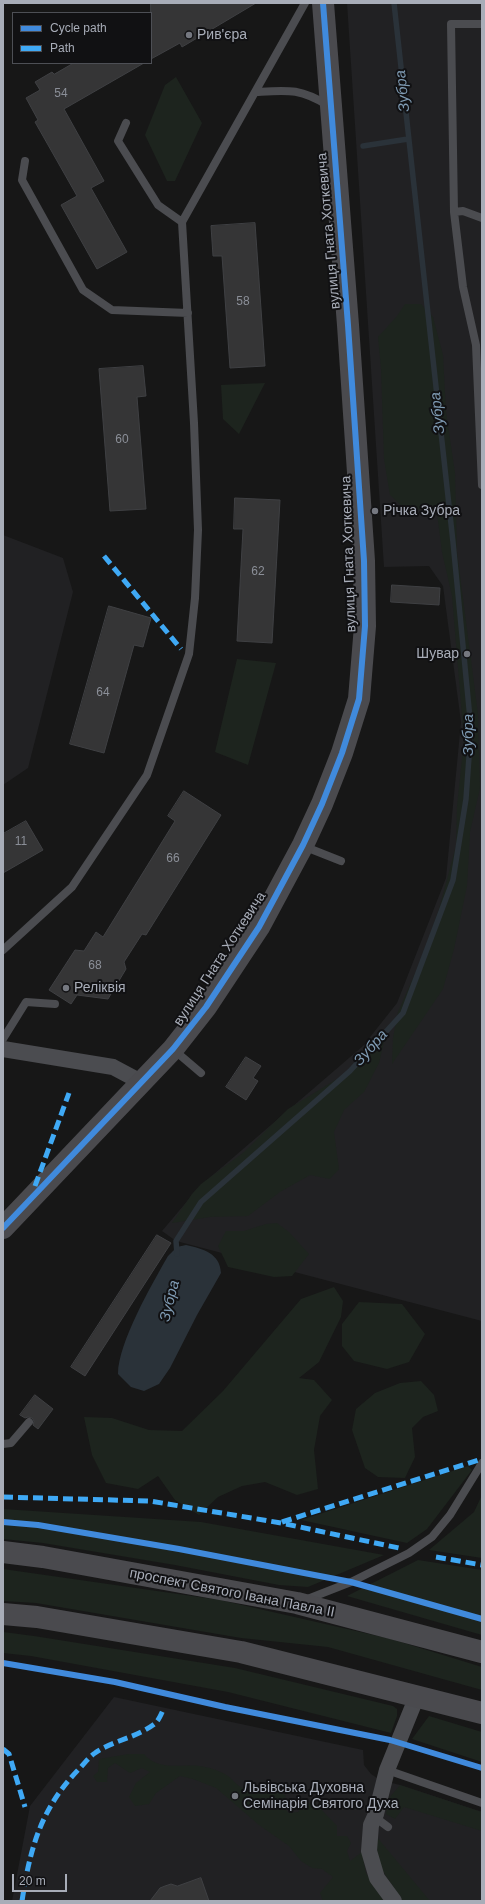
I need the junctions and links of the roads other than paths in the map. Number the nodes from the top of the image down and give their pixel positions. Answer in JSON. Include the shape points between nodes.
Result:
{"nodes":[{"id":1,"x":305,"y":3,"type":"edge"},
{"id":2,"x":323,"y":3,"type":"edge"},
{"id":3,"x":482,"y":24,"type":"edge"},
{"id":4,"x":256,"y":92,"type":"junction"},
{"id":5,"x":331,"y":107,"type":"junction"},
{"id":6,"x":126,"y":122,"type":"dead end"},
{"id":7,"x":25,"y":161,"type":"dead end"},
{"id":8,"x":454,"y":212,"type":"junction"},
{"id":9,"x":482,"y":218,"type":"edge"},
{"id":10,"x":182,"y":222,"type":"junction"},
{"id":11,"x":188,"y":313,"type":"junction"},
{"id":12,"x":479,"y":346,"type":"edge"},
{"id":13,"x":482,"y":485,"type":"edge"},
{"id":14,"x":303,"y":846,"type":"junction"},
{"id":15,"x":341,"y":861,"type":"dead end"},
{"id":16,"x":3,"y":950,"type":"edge"},
{"id":17,"x":55,"y":1004,"type":"dead end"},
{"id":18,"x":3,"y":1039,"type":"edge"},
{"id":19,"x":3,"y":1049,"type":"edge"},
{"id":20,"x":173,"y":1049,"type":"junction"},
{"id":21,"x":202,"y":1073,"type":"dead end"},
{"id":22,"x":143,"y":1083,"type":"junction"},
{"id":23,"x":3,"y":1228,"type":"edge"},
{"id":24,"x":29,"y":1422,"type":"dead end"},
{"id":25,"x":3,"y":1444,"type":"edge"},
{"id":26,"x":482,"y":1463,"type":"edge"},
{"id":27,"x":3,"y":1552,"type":"edge"},
{"id":28,"x":297,"y":1603,"type":"junction"},
{"id":29,"x":3,"y":1614,"type":"edge"},
{"id":30,"x":482,"y":1652,"type":"edge"},
{"id":31,"x":417,"y":1696,"type":"junction"},
{"id":32,"x":482,"y":1713,"type":"edge"},
{"id":33,"x":387,"y":1770,"type":"junction"},
{"id":34,"x":482,"y":1803,"type":"edge"},
{"id":35,"x":376,"y":1814,"type":"junction"},
{"id":36,"x":388,"y":1828,"type":"dead end"},
{"id":37,"x":394,"y":1901,"type":"edge"}],
"edges":[{"from":1,"to":4,"type":"lane"},
{"from":2,"to":5,"type":"street","name":"вулиця Гната Хоткевича"},
{"from":3,"to":8,"type":"lane","via":[[451,24]]},
{"from":4,"to":5,"type":"lane","via":[[288,90],[311,95]]},
{"from":4,"to":10,"type":"lane"},
{"from":5,"to":14,"type":"street","name":"вулиця Гната Хоткевича","via":[[361,512],[365,626],[359,699],[342,753]]},
{"from":6,"to":10,"type":"lane","via":[[118,141],[158,205]]},
{"from":7,"to":11,"type":"lane","via":[[22,180],[83,290],[112,310]]},
{"from":8,"to":9,"type":"lane","via":[[463,211]]},
{"from":8,"to":12,"type":"lane","via":[[463,287]]},
{"from":10,"to":11,"type":"lane"},
{"from":11,"to":16,"type":"lane","via":[[198,530],[189,654],[146,775],[72,887]]},
{"from":12,"to":13,"type":"lane"},
{"from":14,"to":15,"type":"lane"},
{"from":14,"to":20,"type":"street","name":"вулиця Гната Хоткевича","via":[[259,927],[206,1007]]},
{"from":17,"to":18,"type":"lane","via":[[26,1002]]},
{"from":19,"to":22,"type":"street","via":[[113,1067]]},
{"from":20,"to":21,"type":"lane"},
{"from":20,"to":22,"type":"street","name":"вулиця Гната Хоткевича"},
{"from":22,"to":23,"type":"street","name":"вулиця Гната Хоткевича"},
{"from":24,"to":25,"type":"lane","via":[[11,1443]]},
{"from":26,"to":28,"type":"lane","via":[[450,1515],[432,1537],[410,1553],[351,1582]]},
{"from":27,"to":28,"type":"street","name":"проспект Святого Івана Павла II"},
{"from":28,"to":30,"type":"street","name":"проспект Святого Івана Павла II"},
{"from":29,"to":31,"type":"street","via":[[37,1617],[241,1652]]},
{"from":31,"to":32,"type":"street"},
{"from":31,"to":33,"type":"street"},
{"from":33,"to":34,"type":"lane"},
{"from":33,"to":35,"type":"street"},
{"from":35,"to":36,"type":"lane"},
{"from":35,"to":37,"type":"street","via":[[371,1825],[369,1851],[377,1878]]}]}
